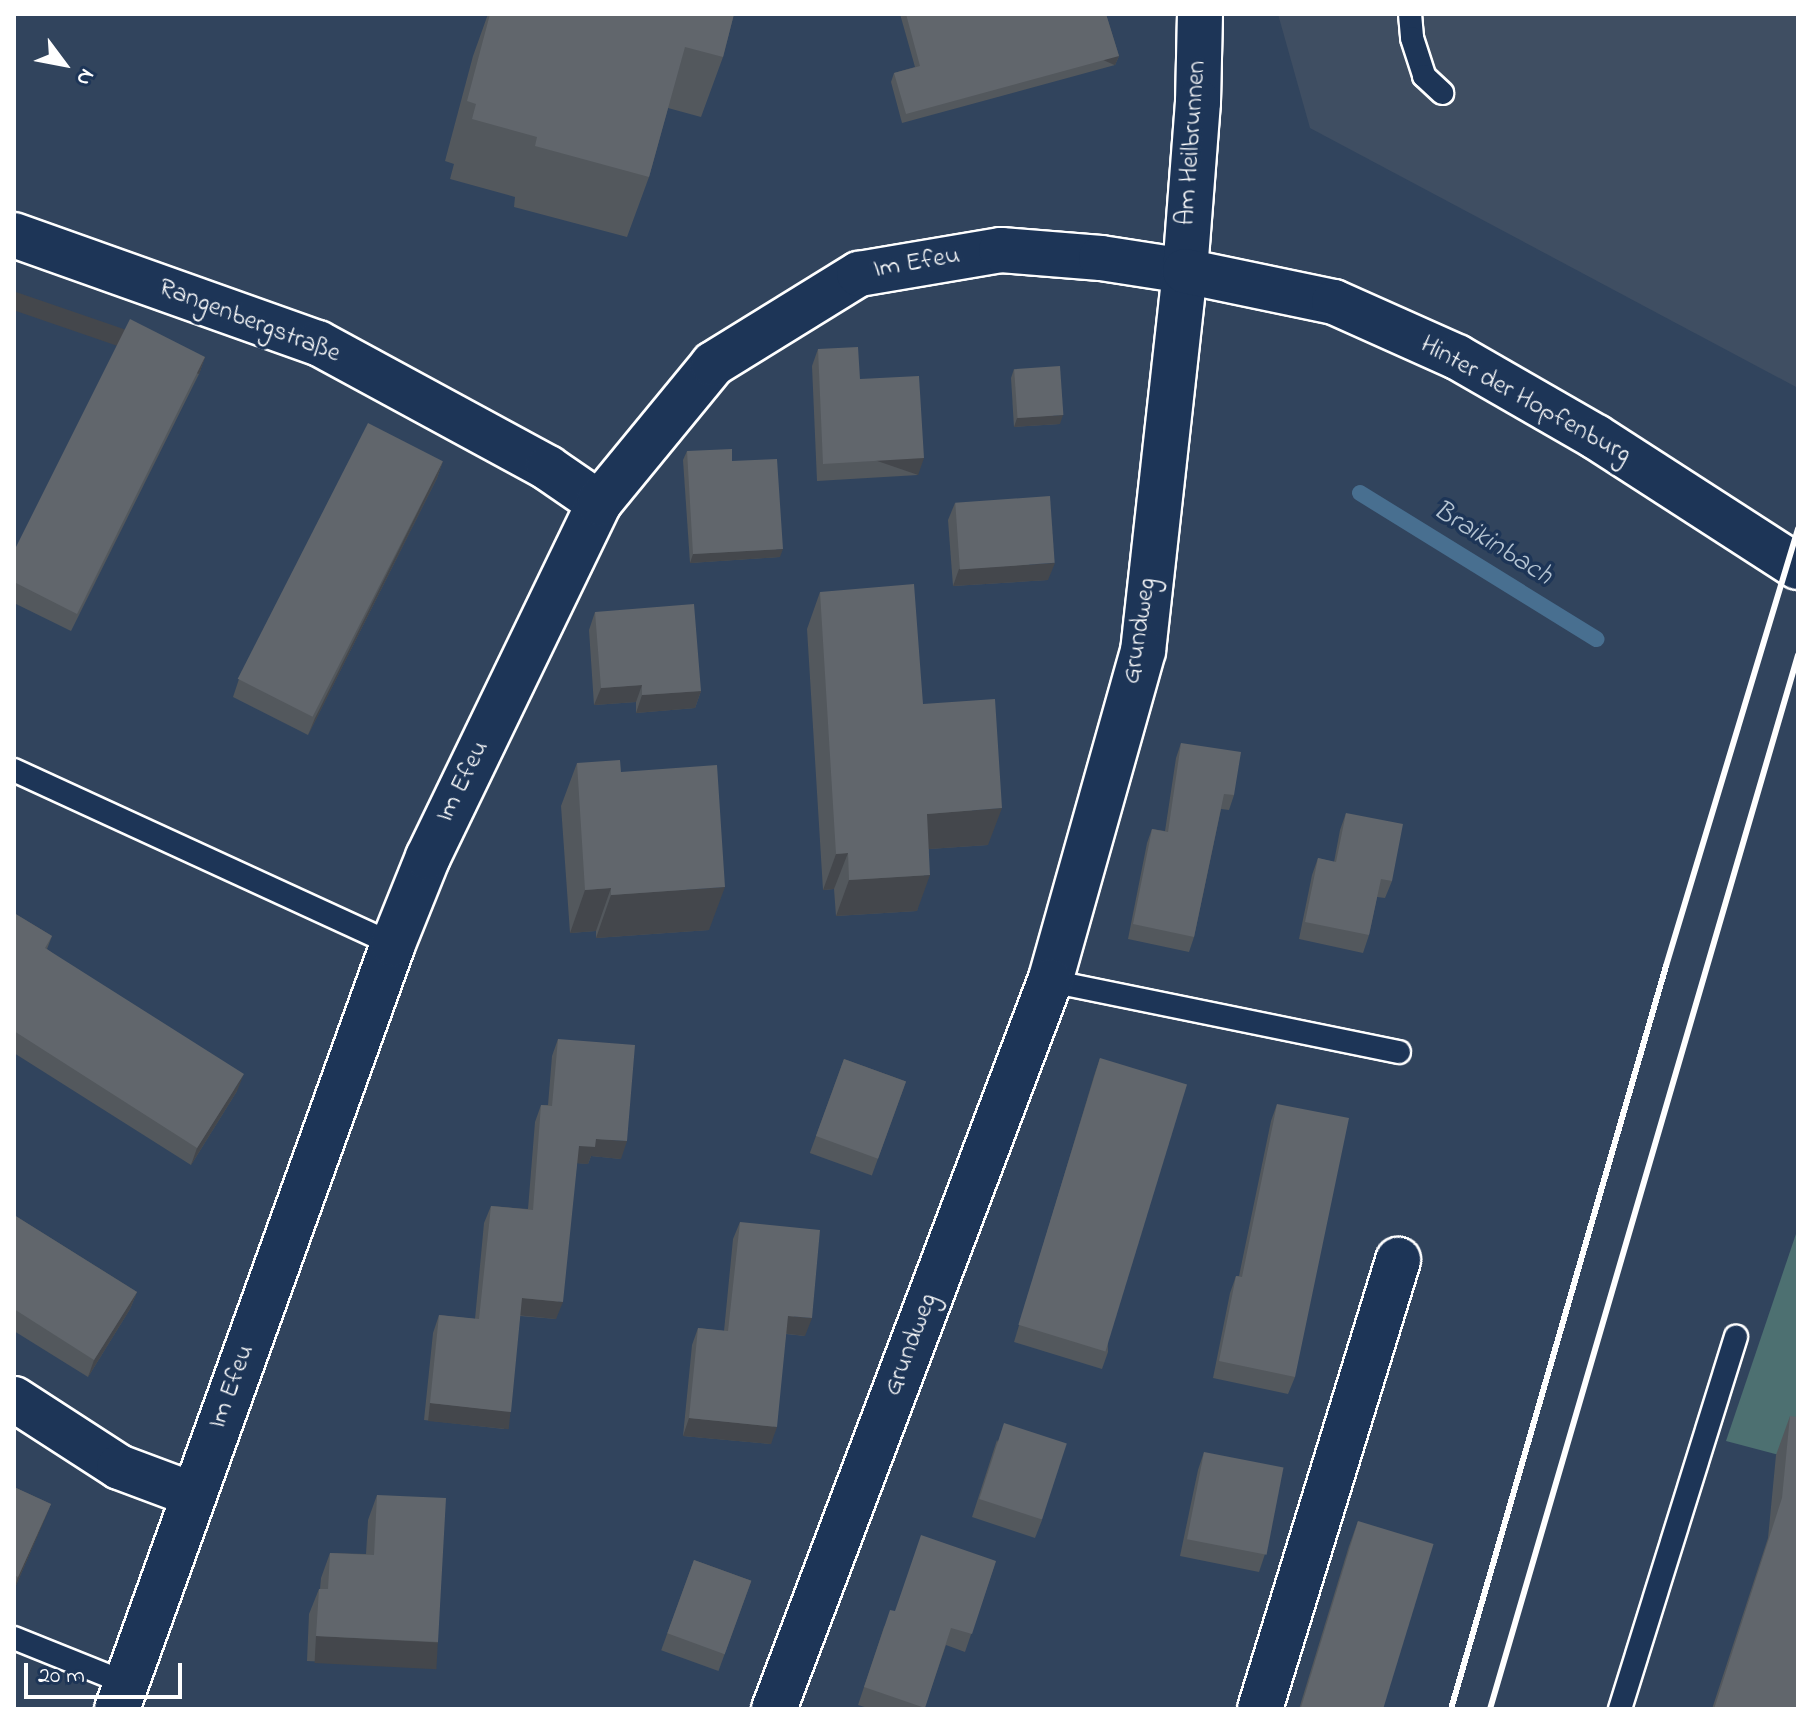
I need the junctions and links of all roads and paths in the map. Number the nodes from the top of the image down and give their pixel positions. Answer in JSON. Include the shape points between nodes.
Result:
{"nodes":[{"id":1,"x":1200,"y":14,"type":"edge"},
{"id":2,"x":1410,"y":14,"type":"edge"},
{"id":3,"x":1442,"y":93,"type":"dead end"},
{"id":4,"x":14,"y":235,"type":"edge"},
{"id":5,"x":1185,"y":271,"type":"junction"},
{"id":6,"x":599,"y":503,"type":"junction"},
{"id":7,"x":1798,"y":567,"type":"edge"},
{"id":8,"x":14,"y":770,"type":"edge"},
{"id":9,"x":393,"y":944,"type":"junction"},
{"id":10,"x":1050,"y":981,"type":"junction"},
{"id":11,"x":1399,"y":1052,"type":"dead end"},
{"id":12,"x":1398,"y":1260,"type":"dead end"},
{"id":13,"x":1736,"y":1337,"type":"dead end"},
{"id":14,"x":14,"y":1399,"type":"edge"},
{"id":15,"x":194,"y":1495,"type":"junction"},
{"id":16,"x":14,"y":1638,"type":"edge"},
{"id":17,"x":121,"y":1696,"type":"edge"},
{"id":18,"x":774,"y":1709,"type":"edge"},
{"id":19,"x":1260,"y":1709,"type":"edge"},
{"id":20,"x":1620,"y":1709,"type":"edge"}],
"edges":[{"from":1,"to":5,"type":"street","name":"Am Heilbrunnen"},
{"from":2,"to":3,"type":"lane","via":[[1424,76]]},
{"from":4,"to":6,"type":"street","name":"Rangenbergstraße","via":[[318,343],[548,468]]},
{"from":5,"to":6,"type":"street","name":"Im Efeu","via":[[1001,250],[859,274],[713,364]]},
{"from":5,"to":7,"type":"street","name":"Hinter der Hopfenburg","via":[[1334,302],[1457,357],[1596,437]]},
{"from":5,"to":10,"type":"street","name":"Grundweg","via":[[1143,651]]},
{"from":6,"to":9,"type":"street","name":"Im Efeu","via":[[428,857]]},
{"from":8,"to":9,"type":"lane"},
{"from":9,"to":15,"type":"street","name":"Im Efeu"},
{"from":10,"to":11,"type":"lane"},
{"from":10,"to":18,"type":"street","name":"Grundweg"},
{"from":12,"to":19,"type":"street"},
{"from":13,"to":20,"type":"lane"},
{"from":14,"to":15,"type":"street","via":[[119,1467]]},
{"from":15,"to":17,"type":"street","name":"Im Efeu"},
{"from":16,"to":17,"type":"lane"}]}
